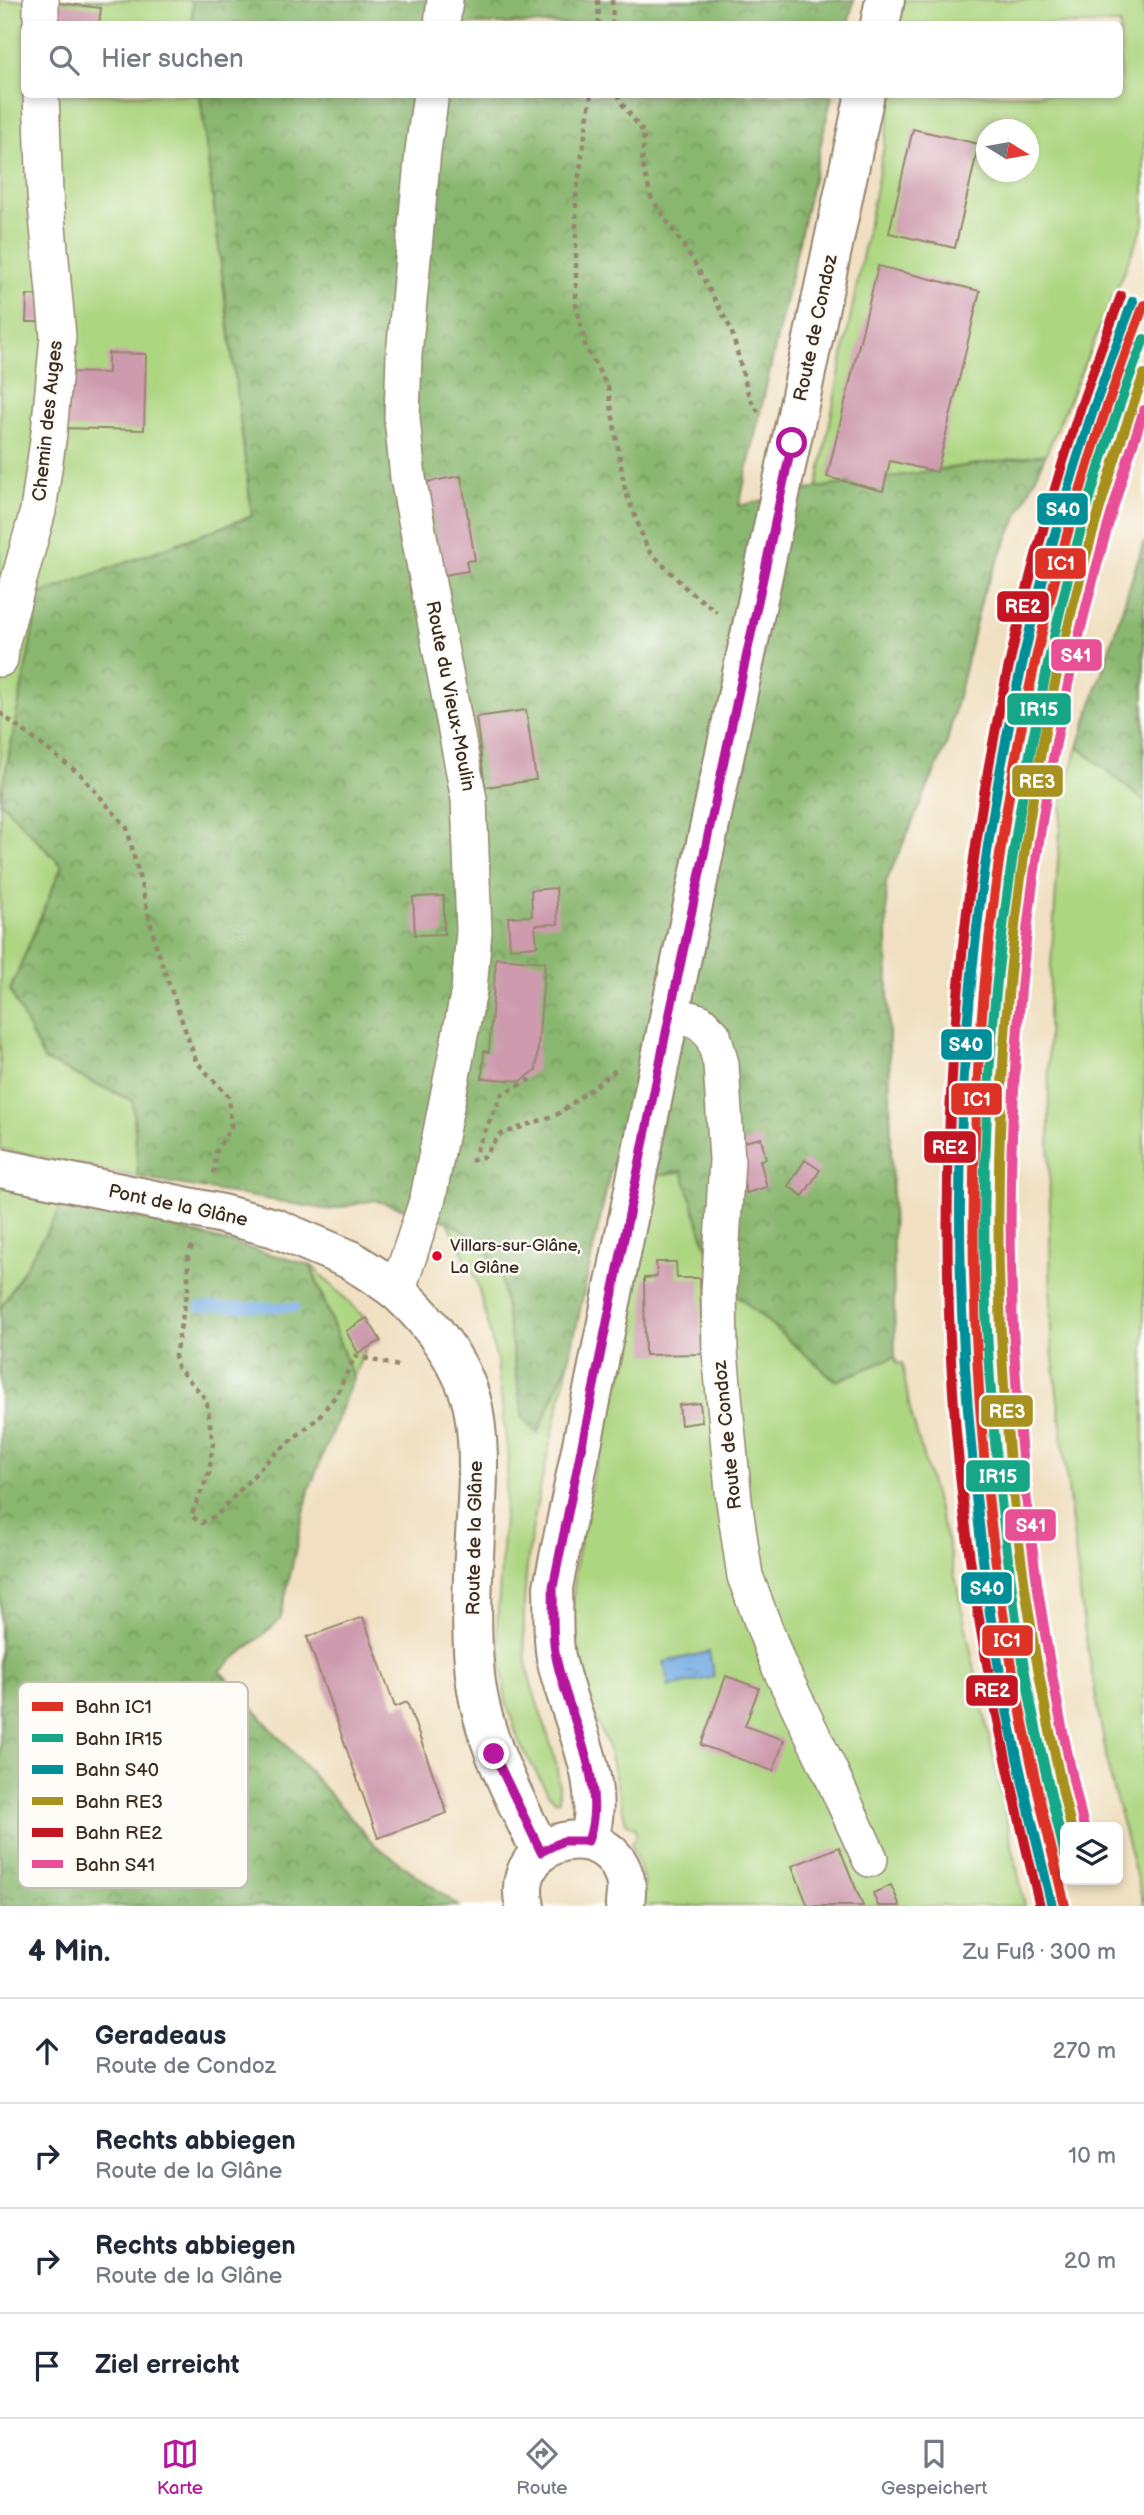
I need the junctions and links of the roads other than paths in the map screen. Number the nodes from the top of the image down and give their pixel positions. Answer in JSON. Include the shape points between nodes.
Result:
{"nodes":[{"id":1,"x":41,"y":0,"type":"edge"},
{"id":2,"x":445,"y":0,"type":"edge"},
{"id":3,"x":885,"y":0,"type":"edge"},
{"id":4,"x":41,"y":21,"type":"edge"},
{"id":5,"x":442,"y":21,"type":"edge"},
{"id":6,"x":881,"y":21,"type":"edge"},
{"id":7,"x":40,"y":98,"type":"edge"},
{"id":8,"x":430,"y":98,"type":"edge"},
{"id":9,"x":864,"y":98,"type":"edge"},
{"id":10,"x":0,"y":659,"type":"edge"},
{"id":11,"x":670,"y":1013,"type":"junction"},
{"id":12,"x":0,"y":1168,"type":"edge"},
{"id":13,"x":351,"y":1261,"type":"joint"},
{"id":14,"x":397,"y":1292,"type":"junction"},
{"id":15,"x":588,"y":1841,"type":"junction"},
{"id":16,"x":541,"y":1852,"type":"junction"},
{"id":17,"x":870,"y":1859,"type":"dead end"},
{"id":18,"x":525,"y":1906,"type":"edge"},
{"id":19,"x":625,"y":1906,"type":"edge"}],
"edges":[{"from":1,"to":4,"type":"street"},
{"from":2,"to":5,"type":"street"},
{"from":3,"to":6,"type":"main road"},
{"from":7,"to":10,"type":"street","name":"Chemin des Auges","via":[[58,337],[38,511]]},
{"from":8,"to":14,"type":"street","name":"Route du Vieux-Moulin","via":[[404,355],[402,418],[408,478],[469,799],[474,931],[469,990],[428,1198]]},
{"from":9,"to":11,"type":"main road","name":"Route de Condoz"},
{"from":11,"to":15,"type":"main road","name":"Route de Condoz","via":[[553,1587],[555,1657],[588,1767],[595,1811]]},
{"from":11,"to":17,"type":"street","name":"Route de Condoz","via":[[700,1022],[713,1035],[721,1063],[727,1160],[720,1352],[745,1576],[778,1664]]},
{"from":12,"to":13,"type":"main road","name":"Pont de la Glâne","bridge":true,"via":[[275,1228]]},
{"from":13,"to":14,"type":"main road","name":"Route de la Glâne"},
{"from":14,"to":16,"type":"main road","name":"Route de la Glâne","via":[[447,1349],[474,1411],[479,1476],[474,1664],[482,1718],[494,1754]]},
{"from":15,"to":16,"type":"main road","via":[[563,1841]]},
{"from":15,"to":19,"type":"main road","via":[[606,1850],[620,1866]]},
{"from":16,"to":18,"type":"main road","via":[[525,1875]]}]}
